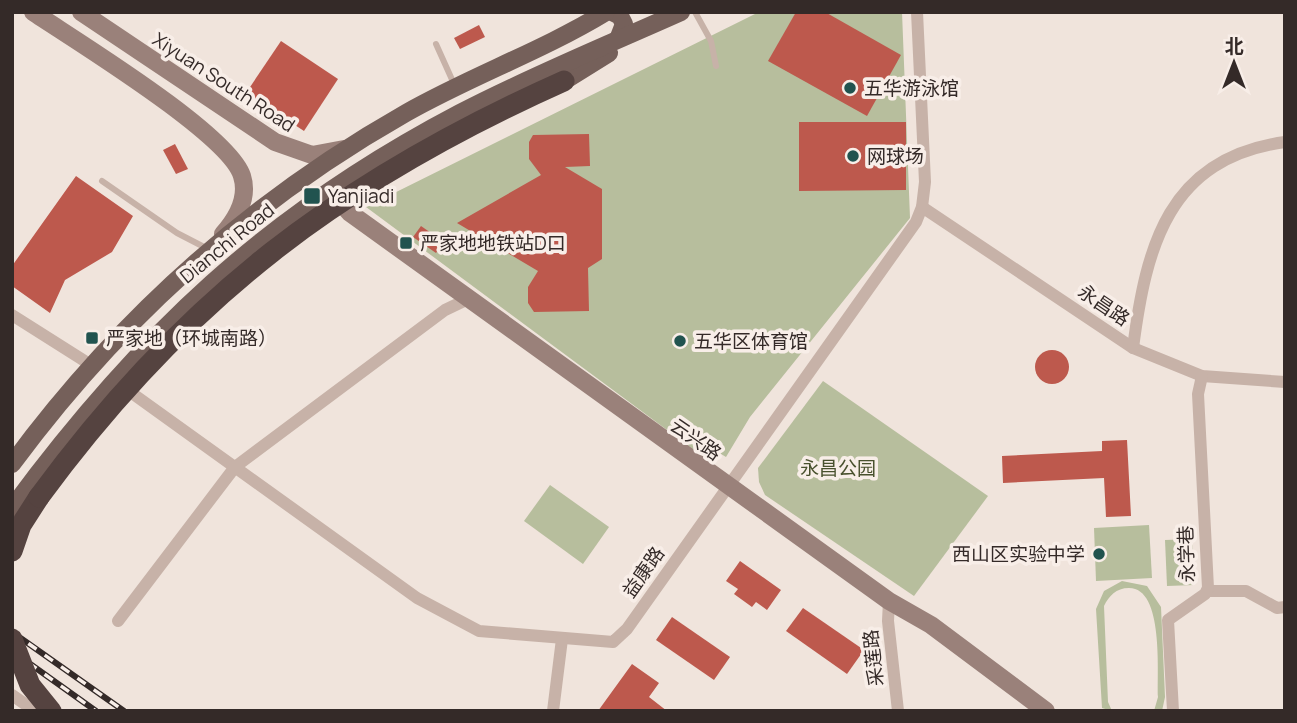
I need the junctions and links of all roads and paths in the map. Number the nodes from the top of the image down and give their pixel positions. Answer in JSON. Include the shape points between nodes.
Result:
{"nodes":[{"id":1,"x":33,"y":12,"type":"edge"},
{"id":2,"x":81,"y":12,"type":"edge"},
{"id":3,"x":681,"y":12,"type":"edge"},
{"id":4,"x":695,"y":12,"type":"edge"},
{"id":5,"x":917,"y":12,"type":"edge"},
{"id":6,"x":606,"y":13,"type":"edge"},
{"id":7,"x":658,"y":15,"type":"edge"},
{"id":8,"x":627,"y":35,"type":"junction"},
{"id":9,"x":436,"y":44,"type":"dead end"},
{"id":10,"x":716,"y":66,"type":"dead end"},
{"id":11,"x":564,"y":81,"type":"junction"},
{"id":12,"x":455,"y":86,"type":"junction"},
{"id":13,"x":158,"y":97,"type":"junction"},
{"id":14,"x":235,"y":117,"type":"junction"},
{"id":15,"x":1285,"y":142,"type":"edge"},
{"id":16,"x":353,"y":144,"type":"junction"},
{"id":17,"x":102,"y":181,"type":"dead end"},
{"id":18,"x":330,"y":191,"type":"junction"},
{"id":19,"x":922,"y":206,"type":"junction"},
{"id":20,"x":208,"y":249,"type":"junction"},
{"id":21,"x":468,"y":299,"type":"junction"},
{"id":22,"x":12,"y":315,"type":"edge"},
{"id":23,"x":1133,"y":348,"type":"junction"},
{"id":24,"x":92,"y":365,"type":"junction"},
{"id":25,"x":1202,"y":376,"type":"junction"},
{"id":26,"x":113,"y":380,"type":"junction"},
{"id":27,"x":1285,"y":382,"type":"edge"},
{"id":28,"x":15,"y":460,"type":"edge"},
{"id":29,"x":235,"y":467,"type":"junction"},
{"id":30,"x":40,"y":470,"type":"junction"},
{"id":31,"x":727,"y":486,"type":"junction"},
{"id":32,"x":12,"y":508,"type":"edge"},
{"id":33,"x":12,"y":514,"type":"edge"},
{"id":34,"x":12,"y":551,"type":"edge"},
{"id":35,"x":1207,"y":591,"type":"junction"},
{"id":36,"x":889,"y":601,"type":"junction"},
{"id":37,"x":1285,"y":607,"type":"edge"},
{"id":38,"x":118,"y":621,"type":"dead end"},
{"id":39,"x":12,"y":639,"type":"edge"},
{"id":40,"x":562,"y":639,"type":"junction"},
{"id":41,"x":12,"y":695,"type":"edge"},
{"id":42,"x":35,"y":711,"type":"edge"},
{"id":43,"x":51,"y":711,"type":"edge"},
{"id":44,"x":553,"y":711,"type":"edge"},
{"id":45,"x":898,"y":711,"type":"edge"},
{"id":46,"x":1046,"y":711,"type":"edge"},
{"id":47,"x":1174,"y":711,"type":"edge"}],
"edges":[{"from":1,"to":13,"type":"street"},
{"from":2,"to":14,"type":"street","name":"Xiyuan South Road"},
{"from":3,"to":7,"type":"main road"},
{"from":4,"to":10,"type":"lane","via":[[711,41]]},
{"from":5,"to":19,"type":"street","name":"益康路","via":[[925,182]]},
{"from":6,"to":8,"type":"main road","via":[[620,16]]},
{"from":6,"to":12,"type":"main road","name":"Dianchi Road"},
{"from":7,"to":8,"type":"main road"},
{"from":7,"to":11,"type":"main road","via":[[613,54]]},
{"from":8,"to":11,"type":"main road","via":[[602,58]]},
{"from":8,"to":18,"type":"main road","name":"Dianchi Road","via":[[429,130]]},
{"from":9,"to":12,"type":"lane"},
{"from":11,"to":34,"type":"highway","bridge":true,"via":[[401,163],[234,280],[172,338],[101,417],[29,511]]},
{"from":12,"to":16,"type":"main road","name":"Dianchi Road"},
{"from":13,"to":14,"type":"street","via":[[189,108],[225,133],[237,128]]},
{"from":13,"to":20,"type":"street","via":[[219,143],[242,175],[244,198],[239,213]]},
{"from":14,"to":16,"type":"street","name":"Xiyuan South Road","via":[[275,142],[306,154],[326,155]]},
{"from":15,"to":23,"type":"street","via":[[1228,157],[1202,174],[1176,202],[1154,241]]},
{"from":16,"to":20,"type":"main road","name":"Dianchi Road"},
{"from":17,"to":20,"type":"lane"},
{"from":18,"to":21,"type":"street","name":"云兴路","via":[[350,213]]},
{"from":18,"to":26,"type":"main road","name":"Dianchi Road","via":[[218,275]]},
{"from":19,"to":23,"type":"street","name":"永昌路"},
{"from":19,"to":31,"type":"street","name":"益康路","via":[[916,222]]},
{"from":20,"to":24,"type":"main road","name":"Dianchi Road"},
{"from":21,"to":29,"type":"street","via":[[445,310]]},
{"from":21,"to":31,"type":"street","name":"云兴路"},
{"from":22,"to":24,"type":"street"},
{"from":23,"to":25,"type":"street","name":"永昌路"},
{"from":24,"to":28,"type":"main road","name":"Dianchi Road"},
{"from":25,"to":27,"type":"street","name":"永昌路"},
{"from":25,"to":35,"type":"street","name":"永学巷","via":[[1198,394]]},
{"from":26,"to":29,"type":"street","name":"益康路"},
{"from":26,"to":30,"type":"main road","name":"Dianchi Road"},
{"from":29,"to":38,"type":"street"},
{"from":29,"to":40,"type":"street","name":"益康路","via":[[417,598],[479,631]]},
{"from":30,"to":32,"type":"main road","name":"Dianchi Road"},
{"from":30,"to":33,"type":"main road"},
{"from":31,"to":36,"type":"street","name":"云兴路"},
{"from":31,"to":40,"type":"street","name":"益康路","via":[[621,638],[602,643]]},
{"from":35,"to":37,"type":"street","via":[[1246,591],[1276,608]]},
{"from":35,"to":47,"type":"street","name":"永学巷","via":[[1168,620]]},
{"from":36,"to":45,"type":"street","name":"采莲路"},
{"from":36,"to":46,"type":"street","name":"云兴路","via":[[931,625]]},
{"from":39,"to":43,"type":"highway","bridge":true,"via":[[30,685]]},
{"from":40,"to":44,"type":"street"},
{"from":41,"to":42,"type":"street"}]}
